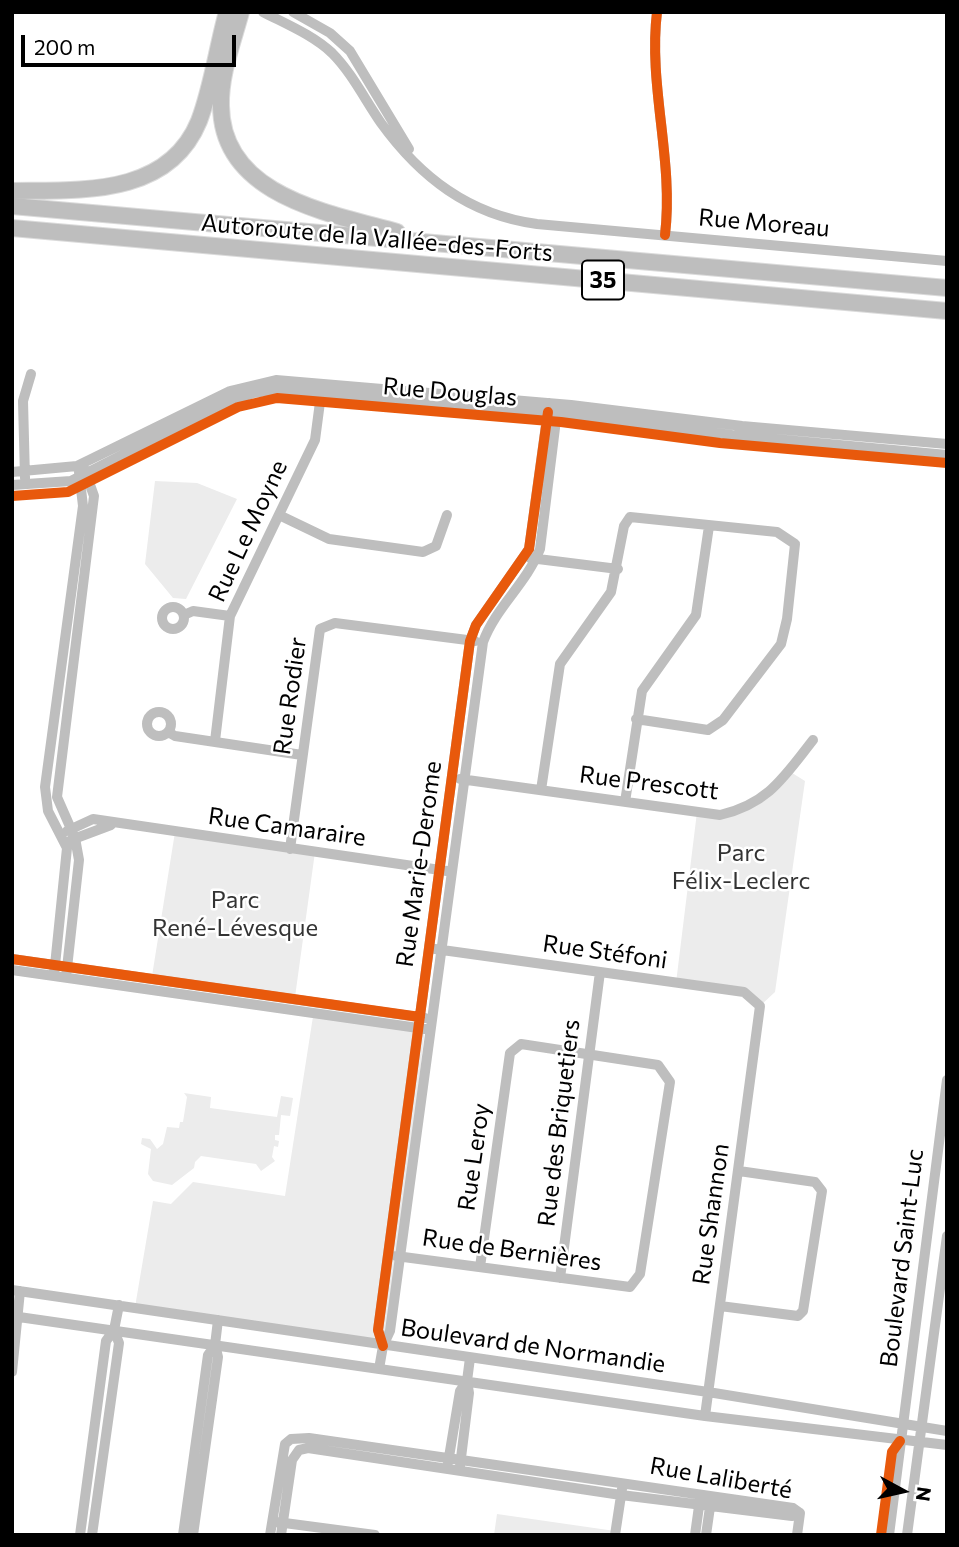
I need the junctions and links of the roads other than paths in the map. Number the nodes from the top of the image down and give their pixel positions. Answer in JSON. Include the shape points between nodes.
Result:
{"nodes":[{"id":1,"x":241,"y":12,"type":"edge"},
{"id":2,"x":264,"y":12,"type":"edge"},
{"id":3,"x":293,"y":12,"type":"edge"},
{"id":4,"x":657,"y":12,"type":"edge"},
{"id":5,"x":223,"y":17,"type":"edge"},
{"id":6,"x":424,"y":172,"type":"junction"},
{"id":7,"x":12,"y":191,"type":"edge"},
{"id":8,"x":12,"y":206,"type":"edge"},
{"id":9,"x":12,"y":228,"type":"edge"},
{"id":10,"x":665,"y":235,"type":"junction"},
{"id":11,"x":436,"y":243,"type":"junction"},
{"id":12,"x":947,"y":261,"type":"edge"},
{"id":13,"x":947,"y":288,"type":"edge"},
{"id":14,"x":947,"y":311,"type":"edge"},
{"id":15,"x":31,"y":374,"type":"dead end"},
{"id":16,"x":322,"y":388,"type":"junction"},
{"id":17,"x":553,"y":408,"type":"junction"},
{"id":18,"x":947,"y":444,"type":"edge"},
{"id":19,"x":947,"y":454,"type":"edge"},
{"id":20,"x":81,"y":470,"type":"junction"},
{"id":21,"x":12,"y":472,"type":"edge"},
{"id":22,"x":25,"y":472,"type":"junction"},
{"id":23,"x":12,"y":485,"type":"edge"},
{"id":24,"x":25,"y":485,"type":"junction"},
{"id":25,"x":447,"y":514,"type":"dead end"},
{"id":26,"x":279,"y":515,"type":"junction"},
{"id":27,"x":709,"y":526,"type":"junction"},
{"id":28,"x":524,"y":558,"type":"junction"},
{"id":29,"x":536,"y":559,"type":"junction"},
{"id":30,"x":618,"y":569,"type":"junction"},
{"id":31,"x":184,"y":615,"type":"dead end"},
{"id":32,"x":230,"y":616,"type":"junction"},
{"id":33,"x":470,"y":641,"type":"junction"},
{"id":34,"x":483,"y":642,"type":"junction"},
{"id":35,"x":636,"y":719,"type":"junction"},
{"id":36,"x":168,"y":732,"type":"dead end"},
{"id":37,"x":813,"y":740,"type":"dead end"},
{"id":38,"x":215,"y":741,"type":"junction"},
{"id":39,"x":302,"y":755,"type":"junction"},
{"id":40,"x":452,"y":778,"type":"junction"},
{"id":41,"x":464,"y":780,"type":"junction"},
{"id":42,"x":541,"y":790,"type":"junction"},
{"id":43,"x":625,"y":802,"type":"junction"},
{"id":44,"x":68,"y":835,"type":"junction"},
{"id":45,"x":290,"y":849,"type":"junction"},
{"id":46,"x":439,"y":870,"type":"junction"},
{"id":47,"x":452,"y":872,"type":"junction"},
{"id":48,"x":429,"y":948,"type":"junction"},
{"id":49,"x":441,"y":950,"type":"junction"},
{"id":50,"x":12,"y":959,"type":"edge"},
{"id":51,"x":12,"y":970,"type":"edge"},
{"id":52,"x":61,"y":971,"type":"junction"},
{"id":53,"x":600,"y":972,"type":"junction"},
{"id":54,"x":760,"y":1017,"type":"joint"},
{"id":55,"x":419,"y":1023,"type":"junction"},
{"id":56,"x":431,"y":1025,"type":"junction"},
{"id":57,"x":589,"y":1054,"type":"junction"},
{"id":58,"x":947,"y":1080,"type":"edge"},
{"id":59,"x":739,"y":1171,"type":"junction"},
{"id":60,"x":947,"y":1236,"type":"edge"},
{"id":61,"x":394,"y":1255,"type":"junction"},
{"id":62,"x":480,"y":1267,"type":"junction"},
{"id":63,"x":560,"y":1278,"type":"junction"},
{"id":64,"x":16,"y":1291,"type":"edge"},
{"id":65,"x":119,"y":1305,"type":"junction"},
{"id":66,"x":720,"y":1306,"type":"junction"},
{"id":67,"x":14,"y":1318,"type":"edge"},
{"id":68,"x":218,"y":1320,"type":"junction"},
{"id":69,"x":114,"y":1331,"type":"junction"},
{"id":70,"x":933,"y":1335,"type":"junction"},
{"id":71,"x":947,"y":1337,"type":"edge"},
{"id":72,"x":215,"y":1345,"type":"junction"},
{"id":73,"x":383,"y":1346,"type":"junction"},
{"id":74,"x":470,"y":1358,"type":"junction"},
{"id":75,"x":379,"y":1369,"type":"junction"},
{"id":76,"x":12,"y":1372,"type":"edge"},
{"id":77,"x":467,"y":1381,"type":"junction"},
{"id":78,"x":708,"y":1392,"type":"junction"},
{"id":79,"x":705,"y":1416,"type":"junction"},
{"id":80,"x":902,"y":1421,"type":"junction"},
{"id":81,"x":922,"y":1426,"type":"junction"},
{"id":82,"x":947,"y":1431,"type":"edge"},
{"id":83,"x":290,"y":1440,"type":"junction"},
{"id":84,"x":900,"y":1441,"type":"junction"},
{"id":85,"x":919,"y":1443,"type":"junction"},
{"id":86,"x":947,"y":1445,"type":"edge"},
{"id":87,"x":299,"y":1450,"type":"junction"},
{"id":88,"x":454,"y":1464,"type":"junction"},
{"id":89,"x":94,"y":1470,"type":"junction"},
{"id":90,"x":197,"y":1471,"type":"junction"},
{"id":91,"x":622,"y":1489,"type":"junction"},
{"id":92,"x":705,"y":1501,"type":"junction"},
{"id":93,"x":278,"y":1531,"type":"edge"},
{"id":94,"x":80,"y":1535,"type":"edge"},
{"id":95,"x":92,"y":1535,"type":"edge"},
{"id":96,"x":183,"y":1535,"type":"edge"},
{"id":97,"x":194,"y":1535,"type":"edge"},
{"id":98,"x":375,"y":1535,"type":"edge"},
{"id":99,"x":615,"y":1535,"type":"edge"},
{"id":100,"x":695,"y":1535,"type":"edge"},
{"id":101,"x":706,"y":1535,"type":"edge"},
{"id":102,"x":797,"y":1535,"type":"edge"},
{"id":103,"x":889,"y":1535,"type":"edge"},
{"id":104,"x":907,"y":1535,"type":"edge"}],
"edges":[{"from":1,"to":11,"type":"highway","via":[[221,104],[228,138],[245,168],[265,185],[306,205]]},
{"from":2,"to":6,"type":"street","name":"Rue Moreau","via":[[333,55],[388,132]]},
{"from":3,"to":6,"type":"street","name":"Rue Moreau","via":[[330,33],[350,51]]},
{"from":4,"to":10,"type":"street","via":[[654,41],[669,180]]},
{"from":5,"to":7,"type":"highway","via":[[198,123],[167,164],[142,178],[106,187]]},
{"from":6,"to":10,"type":"street","name":"Rue Moreau","via":[[467,203],[513,220]]},
{"from":8,"to":11,"type":"highway","name":"Autoroute de la Vallée-des-Forts","number":"35"},
{"from":9,"to":14,"type":"highway","name":"Autoroute de la Vallée-des-Forts","number":"35"},
{"from":10,"to":12,"type":"street","name":"Rue Moreau"},
{"from":11,"to":13,"type":"highway","name":"Autoroute de la Vallée-des-Forts","number":"35"},
{"from":15,"to":22,"type":"street","via":[[23,395]]},
{"from":16,"to":17,"type":"street","name":"Rue Douglas"},
{"from":16,"to":20,"type":"street","name":"Rue Douglas","via":[[245,396]]},
{"from":16,"to":26,"type":"street","name":"Rue Le Moyne","via":[[315,440]]},
{"from":17,"to":18,"type":"street","name":"Rue Douglas"},
{"from":17,"to":19,"type":"street","name":"Rue Douglas","via":[[732,435]]},
{"from":17,"to":28,"type":"street","name":"Rue Marie-Derome"},
{"from":17,"to":29,"type":"street","name":"Rue Marie-Derome"},
{"from":20,"to":22,"type":"street","name":"Rue Douglas"},
{"from":20,"to":24,"type":"street","name":"Rue Douglas","via":[[60,483]]},
{"from":20,"to":44,"type":"street","via":[[76,597],[46,799]]},
{"from":21,"to":22,"type":"street","name":"Rue Douglas"},
{"from":22,"to":24,"type":"street"},
{"from":23,"to":24,"type":"street","name":"Rue Douglas"},
{"from":25,"to":26,"type":"street","via":[[436,546],[423,552],[329,539]]},
{"from":26,"to":32,"type":"street","name":"Rue Le Moyne"},
{"from":27,"to":30,"type":"street","via":[[630,517],[624,526]]},
{"from":27,"to":35,"type":"street","via":[[696,615],[642,691]]},
{"from":27,"to":35,"type":"street","via":[[776,532],[795,544],[781,644],[715,727],[696,729]]},
{"from":28,"to":29,"type":"street"},
{"from":28,"to":33,"type":"street","name":"Rue Marie-Derome","via":[[476,625]]},
{"from":29,"to":30,"type":"street"},
{"from":29,"to":34,"type":"street","name":"Rue Marie-Derome","via":[[489,625]]},
{"from":30,"to":42,"type":"street","via":[[611,592],[560,664]]},
{"from":31,"to":32,"type":"street","via":[[193,611]]},
{"from":32,"to":38,"type":"street","name":"Rue Le Moyne"},
{"from":33,"to":34,"type":"street","name":"Rue Rodier"},
{"from":33,"to":39,"type":"street","name":"Rue Rodier","via":[[335,623],[320,629]]},
{"from":33,"to":40,"type":"street","name":"Rue Marie-Derome"},
{"from":34,"to":41,"type":"street","name":"Rue Marie-Derome"},
{"from":35,"to":43,"type":"street"},
{"from":36,"to":38,"type":"street"},
{"from":37,"to":43,"type":"street","name":"Rue Prescott","via":[[778,785],[743,810],[720,815]]},
{"from":38,"to":39,"type":"street"},
{"from":39,"to":45,"type":"street","name":"Rue Rodier"},
{"from":40,"to":41,"type":"street","name":"Rue Prescott"},
{"from":40,"to":46,"type":"street","name":"Rue Marie-Derome"},
{"from":41,"to":42,"type":"street","name":"Rue Prescott"},
{"from":41,"to":47,"type":"street","name":"Rue Marie-Derome"},
{"from":42,"to":43,"type":"street","name":"Rue Prescott"},
{"from":44,"to":45,"type":"street","name":"Rue Camaraire","via":[[116,824]]},
{"from":44,"to":52,"type":"street"},
{"from":45,"to":46,"type":"street","name":"Rue Camaraire"},
{"from":46,"to":47,"type":"street","name":"Rue Camaraire"},
{"from":46,"to":48,"type":"street","name":"Rue Marie-Derome"},
{"from":47,"to":49,"type":"street","name":"Rue Marie-Derome"},
{"from":48,"to":49,"type":"street","name":"Rue Stéfoni"},
{"from":48,"to":55,"type":"street","name":"Rue Marie-Derome"},
{"from":49,"to":53,"type":"street","name":"Rue Stéfoni"},
{"from":49,"to":56,"type":"street","name":"Rue Marie-Derome"},
{"from":50,"to":52,"type":"street"},
{"from":51,"to":52,"type":"street"},
{"from":52,"to":55,"type":"street"},
{"from":53,"to":54,"type":"street","name":"Rue Stéfoni","via":[[744,992],[760,1006]]},
{"from":53,"to":57,"type":"street","name":"Rue des Briquetiers"},
{"from":54,"to":59,"type":"street","name":"Rue Shannon"},
{"from":55,"to":56,"type":"street"},
{"from":55,"to":61,"type":"street","name":"Rue Marie-Derome"},
{"from":56,"to":61,"type":"street","name":"Rue Marie-Derome"},
{"from":57,"to":62,"type":"street","name":"Rue Leroy","via":[[521,1044],[510,1053]]},
{"from":57,"to":63,"type":"street","name":"Rue des Briquetiers"},
{"from":57,"to":63,"type":"street","name":"Rue de Bernières","via":[[658,1065],[670,1082],[640,1274],[630,1287]]},
{"from":58,"to":80,"type":"street","name":"Boulevard Saint-Luc"},
{"from":59,"to":66,"type":"street","name":"Rue Shannon"},
{"from":59,"to":66,"type":"street","via":[[815,1182],[822,1191],[821,1203],[803,1311],[798,1316]]},
{"from":60,"to":70,"type":"street","name":"Boulevard Saint-Luc"},
{"from":61,"to":62,"type":"street","name":"Rue de Bernières"},
{"from":61,"to":73,"type":"street","name":"Rue Marie-Derome","via":[[390,1332]]},
{"from":62,"to":63,"type":"street","name":"Rue de Bernières"},
{"from":64,"to":65,"type":"street","name":"Boulevard de Normandie"},
{"from":64,"to":67,"type":"street"},
{"from":65,"to":68,"type":"street","name":"Boulevard de Normandie"},
{"from":65,"to":69,"type":"street"},
{"from":66,"to":78,"type":"street","name":"Rue Shannon"},
{"from":67,"to":69,"type":"street","name":"Boulevard de Normandie"},
{"from":67,"to":76,"type":"street","via":[[18,1330]]},
{"from":68,"to":72,"type":"street"},
{"from":68,"to":73,"type":"street","name":"Boulevard de Normandie"},
{"from":69,"to":72,"type":"street","name":"Boulevard de Normandie"},
{"from":69,"to":89,"type":"street","via":[[119,1343]]},
{"from":70,"to":71,"type":"street"},
{"from":70,"to":81,"type":"street","name":"Boulevard Saint-Luc"},
{"from":72,"to":75,"type":"street","name":"Boulevard de Normandie"},
{"from":72,"to":90,"type":"street","via":[[218,1357]]},
{"from":73,"to":74,"type":"street","name":"Boulevard de Normandie"},
{"from":73,"to":75,"type":"street","name":"Rue Marie-Derome"},
{"from":74,"to":77,"type":"street"},
{"from":74,"to":78,"type":"street","name":"Boulevard de Normandie"},
{"from":75,"to":77,"type":"street","name":"Boulevard de Normandie"},
{"from":77,"to":79,"type":"street","name":"Boulevard de Normandie"},
{"from":77,"to":88,"type":"street","via":[[469,1392]]},
{"from":78,"to":79,"type":"street","name":"Rue Shannon"},
{"from":78,"to":80,"type":"street","name":"Boulevard de Normandie"},
{"from":79,"to":84,"type":"street","name":"Boulevard de Normandie"},
{"from":80,"to":81,"type":"street","name":"Boulevard de Normandie"},
{"from":80,"to":84,"type":"street","name":"Boulevard Saint-Luc"},
{"from":81,"to":82,"type":"street","name":"Boulevard de Normandie"},
{"from":81,"to":85,"type":"street","name":"Boulevard Saint-Luc"},
{"from":83,"to":87,"type":"street"},
{"from":83,"to":88,"type":"street","name":"Rue Laliberté","via":[[309,1438]]},
{"from":83,"to":93,"type":"street","via":[[282,1456]]},
{"from":84,"to":85,"type":"street","name":"Boulevard de Normandie"},
{"from":84,"to":103,"type":"street","name":"Boulevard Saint-Luc"},
{"from":85,"to":86,"type":"street","name":"Boulevard de Normandie"},
{"from":85,"to":104,"type":"street","name":"Boulevard Saint-Luc"},
{"from":87,"to":88,"type":"street","name":"Rue Laliberté"},
{"from":87,"to":93,"type":"street","via":[[292,1460]]},
{"from":88,"to":91,"type":"street","name":"Rue Laliberté"},
{"from":89,"to":94,"type":"street"},
{"from":89,"to":95,"type":"street"},
{"from":90,"to":96,"type":"street"},
{"from":90,"to":97,"type":"street"},
{"from":91,"to":92,"type":"street","name":"Rue Laliberté"},
{"from":91,"to":99,"type":"street"},
{"from":92,"to":100,"type":"street"},
{"from":92,"to":101,"type":"street"},
{"from":92,"to":102,"type":"street","name":"Rue Laliberté","via":[[792,1516],[800,1513]]},
{"from":93,"to":98,"type":"street"}]}
